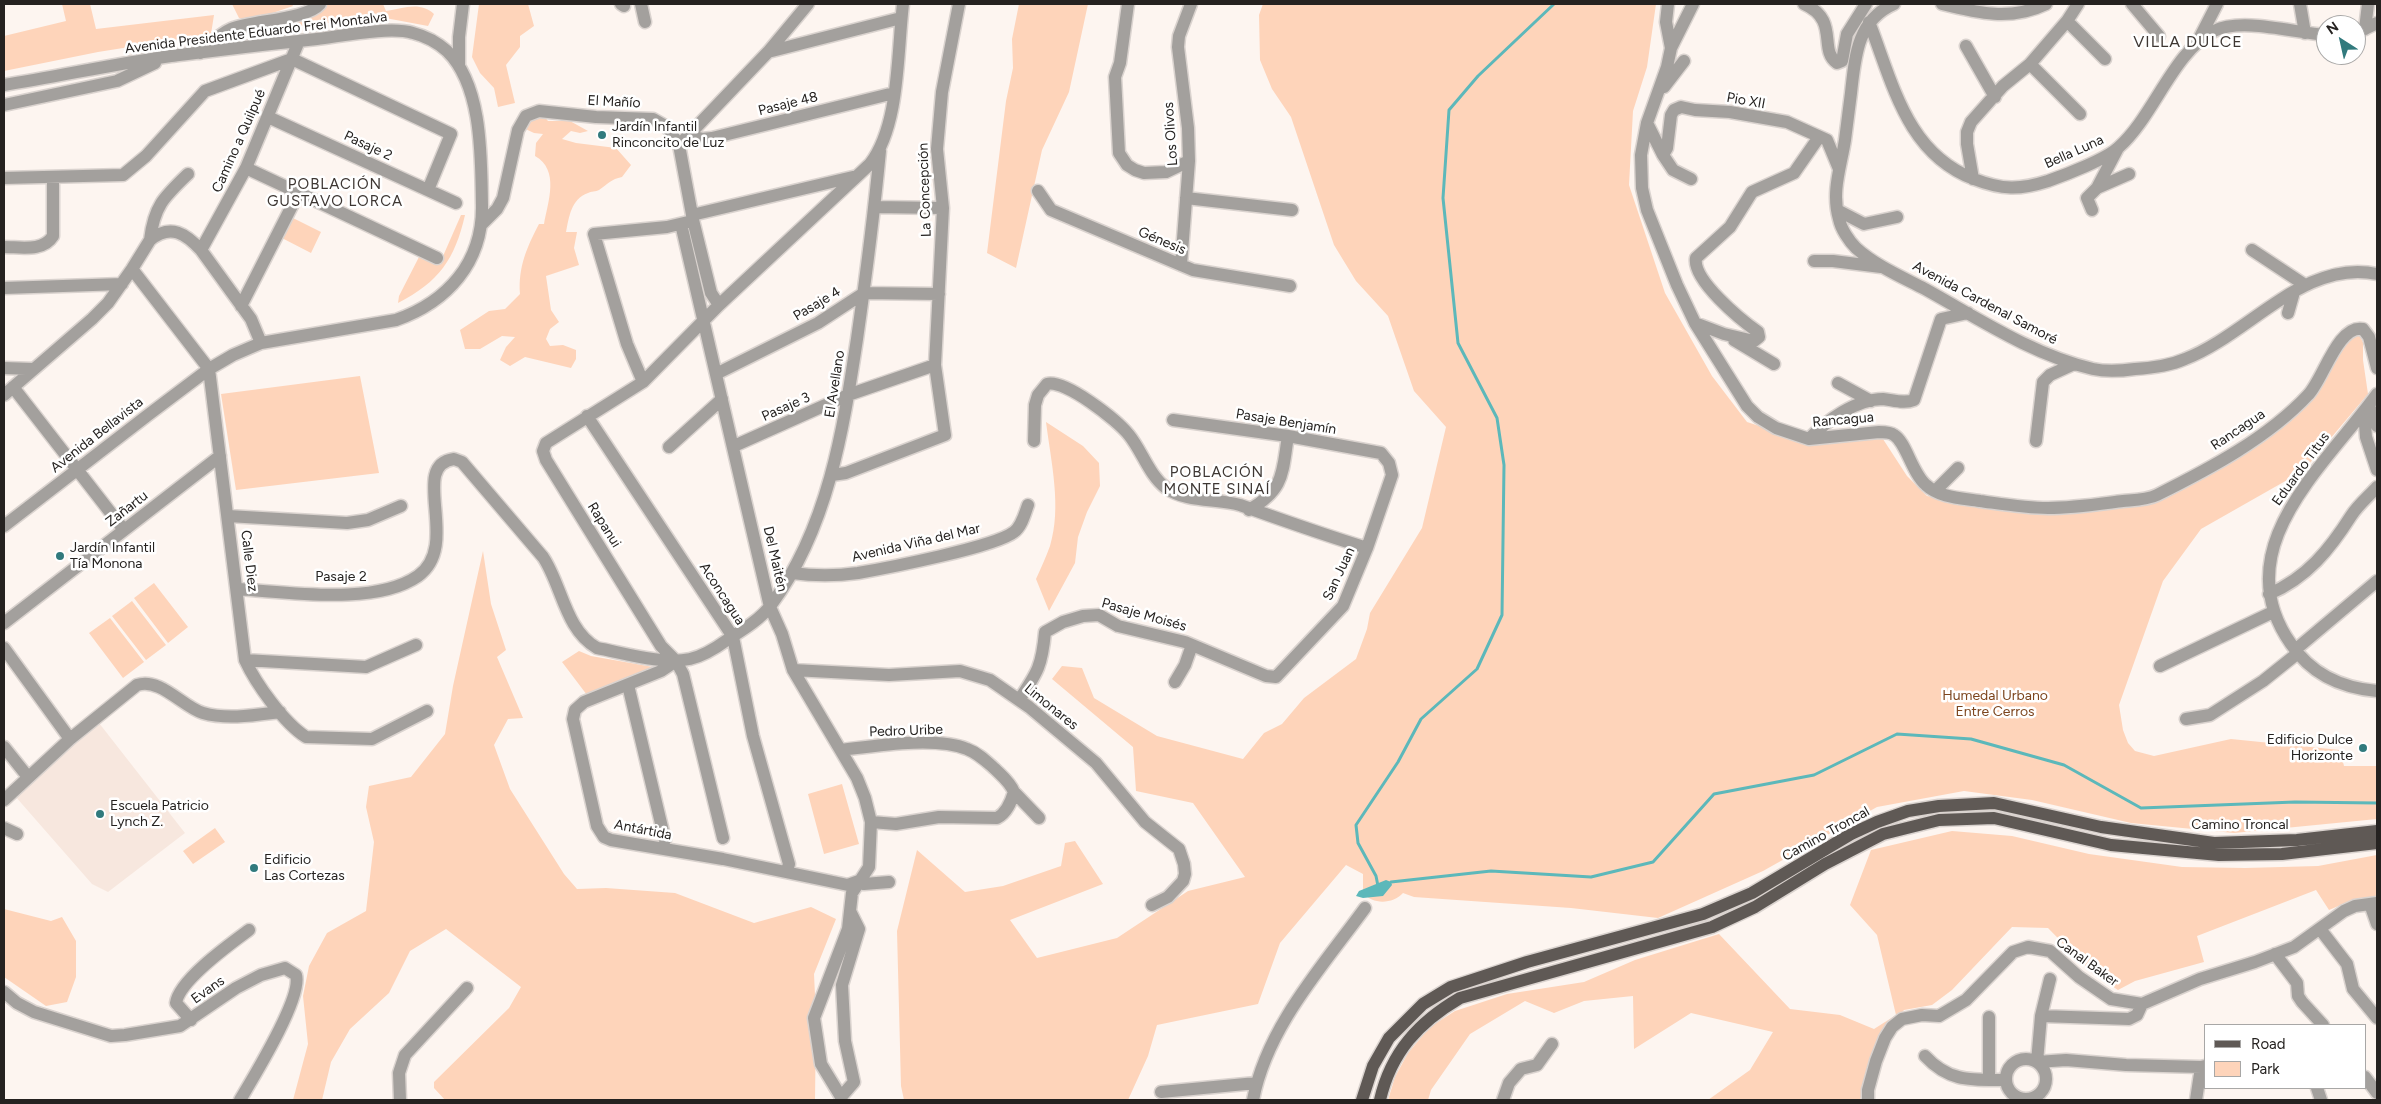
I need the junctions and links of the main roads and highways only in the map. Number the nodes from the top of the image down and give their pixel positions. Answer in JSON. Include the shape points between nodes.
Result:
{"nodes":[{"id":1,"x":2377,"y":831,"type":"edge"},
{"id":2,"x":2377,"y":842,"type":"edge"},
{"id":3,"x":1362,"y":1100,"type":"edge"},
{"id":4,"x":1380,"y":1100,"type":"edge"}],
"edges":[{"from":1,"to":3,"type":"main road","name":"Camino Troncal","via":[[2306,840],[2214,843],[2102,827],[1994,803],[1908,811],[1851,834],[1752,893],[1703,914],[1527,962],[1451,987],[1417,1009],[1389,1038],[1373,1066]]},
{"from":2,"to":4,"type":"main road","name":"Camino Troncal","via":[[2282,854],[2219,855],[2111,845],[1994,818],[1938,820],[1905,827],[1850,850],[1755,907],[1712,926],[1460,998],[1431,1017],[1406,1042],[1392,1067]]}]}
